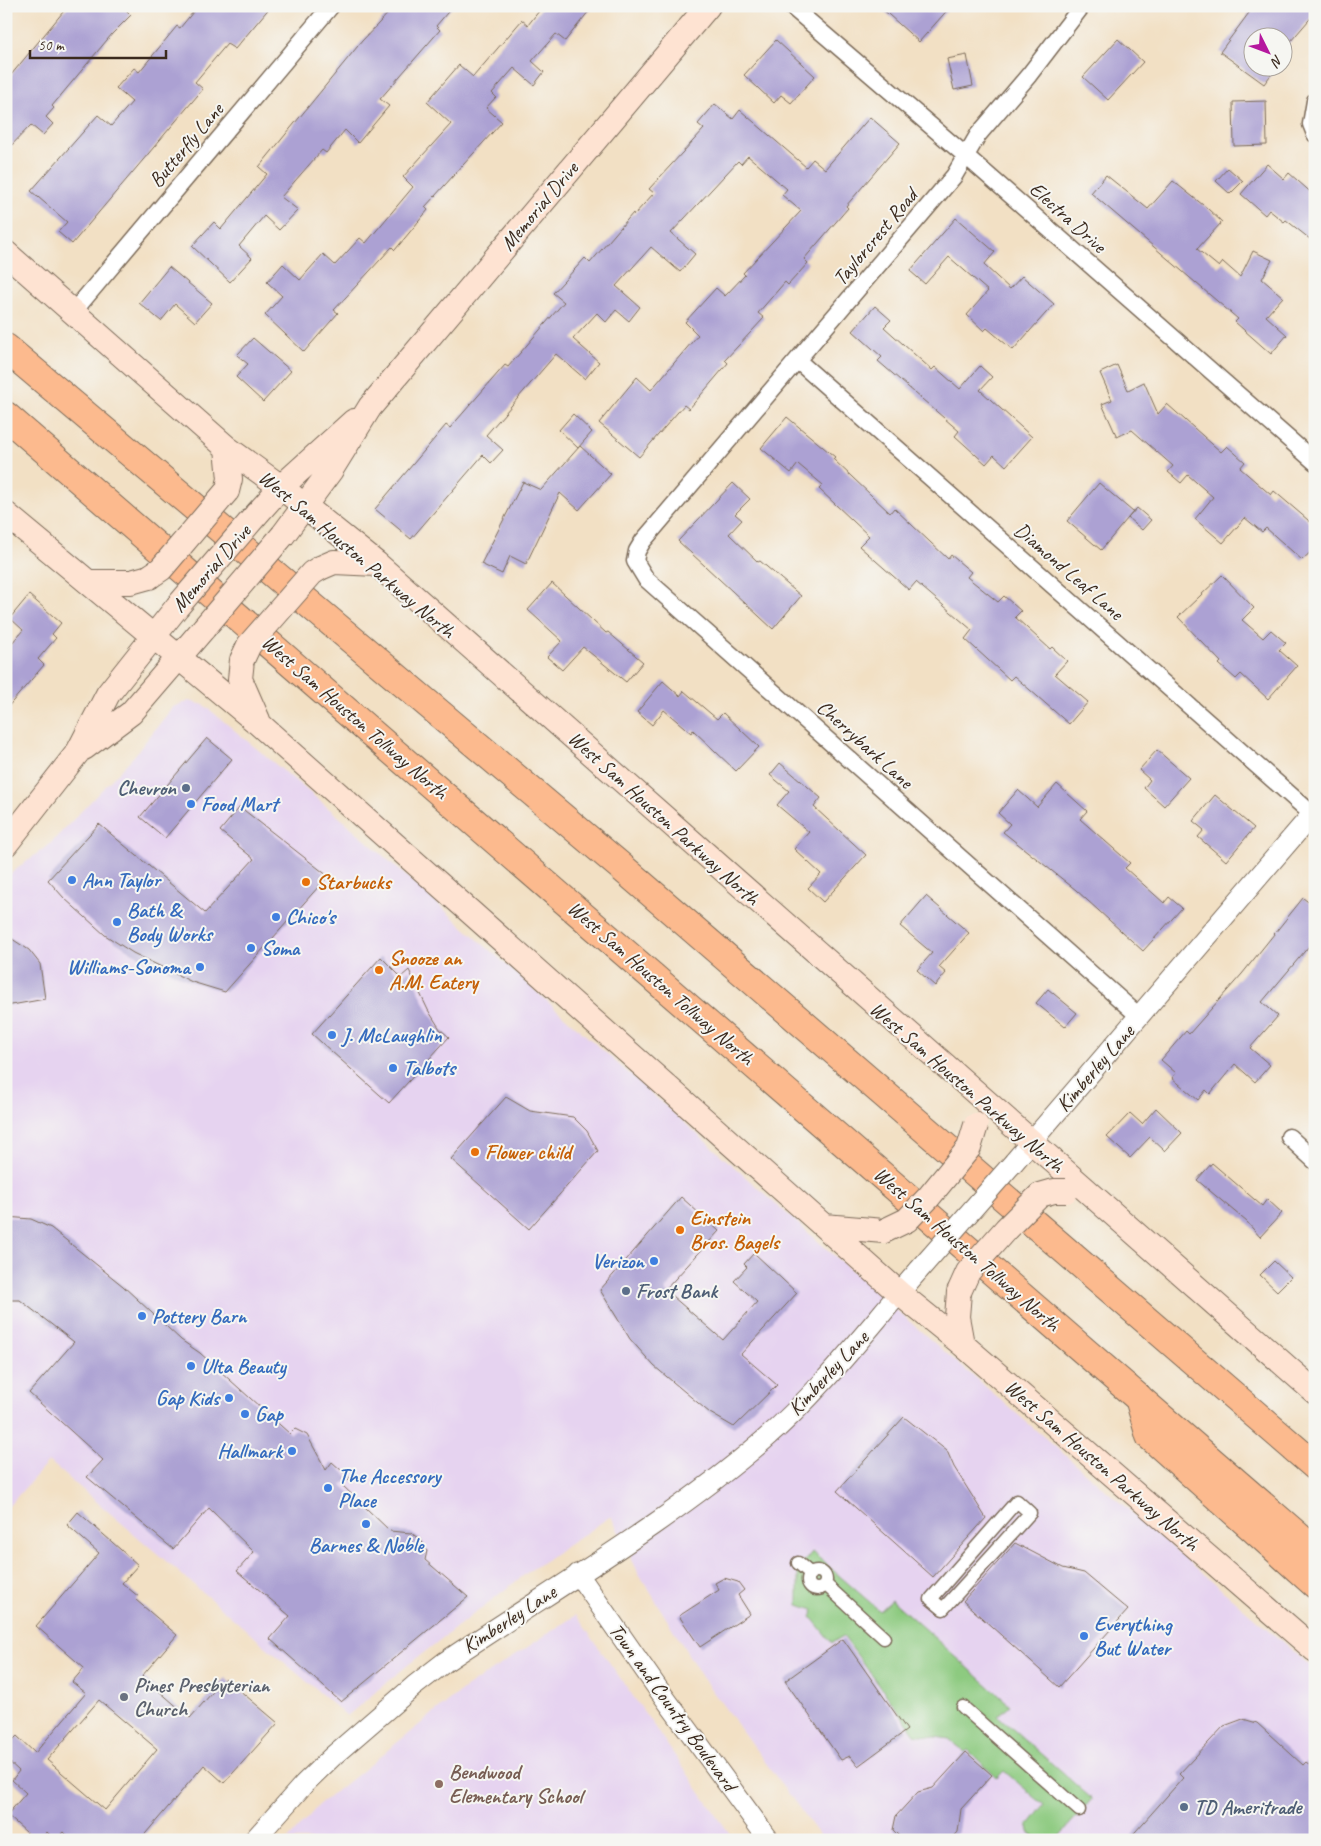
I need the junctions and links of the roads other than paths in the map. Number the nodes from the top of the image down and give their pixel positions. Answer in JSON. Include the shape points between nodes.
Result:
{"nodes":[{"id":1,"x":331,"y":6,"type":"edge"},
{"id":2,"x":708,"y":6,"type":"edge"},
{"id":3,"x":790,"y":6,"type":"edge"},
{"id":4,"x":1082,"y":6,"type":"edge"},
{"id":5,"x":1315,"y":101,"type":"edge"},
{"id":6,"x":1315,"y":134,"type":"edge"},
{"id":7,"x":966,"y":156,"type":"junction"},
{"id":8,"x":6,"y":253,"type":"edge"},
{"id":9,"x":74,"y":311,"type":"junction"},
{"id":10,"x":6,"y":348,"type":"edge"},
{"id":11,"x":798,"y":361,"type":"junction"},
{"id":12,"x":370,"y":407,"type":"junction"},
{"id":13,"x":6,"y":416,"type":"edge"},
{"id":14,"x":227,"y":448,"type":"junction"},
{"id":15,"x":1315,"y":462,"type":"edge"},
{"id":16,"x":281,"y":487,"type":"junction"},
{"id":17,"x":689,"y":488,"type":"joint"},
{"id":18,"x":304,"y":506,"type":"junction"},
{"id":19,"x":6,"y":514,"type":"edge"},
{"id":20,"x":376,"y":564,"type":"junction"},
{"id":21,"x":88,"y":582,"type":"junction"},
{"id":22,"x":154,"y":636,"type":"junction"},
{"id":23,"x":180,"y":657,"type":"junction"},
{"id":24,"x":259,"y":724,"type":"junction"},
{"id":25,"x":78,"y":752,"type":"junction"},
{"id":26,"x":1314,"y":812,"type":"edge"},
{"id":27,"x":6,"y":844,"type":"edge"},
{"id":28,"x":1140,"y":1017,"type":"junction"},
{"id":29,"x":968,"y":1088,"type":"junction"},
{"id":30,"x":1289,"y":1137,"type":"dead end"},
{"id":31,"x":1031,"y":1143,"type":"junction"},
{"id":32,"x":1315,"y":1161,"type":"edge"},
{"id":33,"x":1096,"y":1200,"type":"junction"},
{"id":34,"x":824,"y":1226,"type":"junction"},
{"id":35,"x":899,"y":1293,"type":"junction"},
{"id":36,"x":962,"y":1344,"type":"junction"},
{"id":37,"x":1315,"y":1392,"type":"edge"},
{"id":38,"x":1139,"y":1398,"type":"junction"},
{"id":39,"x":1315,"y":1466,"type":"edge"},
{"id":40,"x":1005,"y":1514,"type":"junction"},
{"id":41,"x":1018,"y":1526,"type":"junction"},
{"id":42,"x":993,"y":1528,"type":"junction"},
{"id":43,"x":1006,"y":1540,"type":"junction"},
{"id":44,"x":977,"y":1547,"type":"junction"},
{"id":45,"x":1315,"y":1551,"type":"edge"},
{"id":46,"x":990,"y":1558,"type":"junction"},
{"id":47,"x":798,"y":1563,"type":"dead end"},
{"id":48,"x":962,"y":1563,"type":"junction"},
{"id":49,"x":578,"y":1574,"type":"junction"},
{"id":50,"x":975,"y":1574,"type":"junction"},
{"id":51,"x":947,"y":1581,"type":"junction"},
{"id":52,"x":1315,"y":1584,"type":"edge"},
{"id":53,"x":959,"y":1591,"type":"junction"},
{"id":54,"x":884,"y":1638,"type":"dead end"},
{"id":55,"x":1315,"y":1650,"type":"edge"},
{"id":56,"x":963,"y":1707,"type":"dead end"},
{"id":57,"x":1079,"y":1810,"type":"dead end"},
{"id":58,"x":254,"y":1840,"type":"edge"},
{"id":59,"x":769,"y":1840,"type":"edge"}],
"edges":[{"from":1,"to":9,"type":"street","name":"Butterfly Lane"},
{"from":2,"to":12,"type":"main road","name":"Memorial Drive"},
{"from":3,"to":7,"type":"street","name":"Electra Drive"},
{"from":4,"to":7,"type":"street","name":"Taylorcrest Road","via":[[978,135]]},
{"from":5,"to":6,"type":"street","via":[[1311,124]]},
{"from":7,"to":11,"type":"street","name":"Taylorcrest Road","via":[[954,176]]},
{"from":7,"to":15,"type":"street","name":"Electra Drive"},
{"from":8,"to":9,"type":"main road","name":"West Sam Houston Parkway North"},
{"from":9,"to":14,"type":"main road","name":"West Sam Houston Parkway North"},
{"from":10,"to":39,"type":"highway","via":[[618,865]]},
{"from":11,"to":17,"type":"street","name":"Taylorcrest Road"},
{"from":11,"to":26,"type":"street","name":"Diamond Leaf Lane"},
{"from":12,"to":16,"type":"main road","name":"Memorial Drive"},
{"from":12,"to":18,"type":"main road","name":"Memorial Drive"},
{"from":13,"to":38,"type":"highway","name":"West Sam Houston Tollway North"},
{"from":14,"to":16,"type":"main road","name":"West Sam Houston Parkway North"},
{"from":14,"to":21,"type":"main road","bridge":true,"via":[[230,479],[227,491],[161,569],[149,577],[131,582]]},
{"from":16,"to":18,"type":"main road","name":"West Sam Houston Parkway North"},
{"from":16,"to":22,"type":"main road","name":"Memorial Drive","bridge":true},
{"from":17,"to":28,"type":"street","name":"Cherrybark Lane","via":[[637,551],[635,561],[640,572]]},
{"from":18,"to":20,"type":"main road","name":"West Sam Houston Parkway North"},
{"from":18,"to":23,"type":"main road","name":"Memorial Drive","bridge":true},
{"from":19,"to":21,"type":"main road","name":"West Sam Houston Parkway North"},
{"from":20,"to":24,"type":"main road","bridge":true,"via":[[334,562],[312,573],[249,645],[242,660],[240,679]]},
{"from":20,"to":29,"type":"main road","name":"West Sam Houston Parkway North"},
{"from":21,"to":22,"type":"main road","name":"West Sam Houston Parkway North"},
{"from":22,"to":23,"type":"main road","name":"West Sam Houston Parkway North"},
{"from":22,"to":25,"type":"main road","name":"Memorial Drive","via":[[108,694]]},
{"from":23,"to":24,"type":"main road","name":"West Sam Houston Parkway North"},
{"from":23,"to":25,"type":"main road","name":"Memorial Drive","via":[[131,713]]},
{"from":24,"to":34,"type":"main road","name":"West Sam Houston Parkway North"},
{"from":25,"to":27,"type":"main road","name":"Memorial Drive"},
{"from":26,"to":28,"type":"street","name":"Kimberley Lane"},
{"from":28,"to":31,"type":"street","name":"Kimberley Lane"},
{"from":29,"to":31,"type":"main road","name":"West Sam Houston Parkway North"},
{"from":29,"to":34,"type":"main road","bridge":true,"via":[[976,1125],[968,1148],[907,1220],[884,1231]]},
{"from":30,"to":32,"type":"street"},
{"from":31,"to":33,"type":"main road","name":"West Sam Houston Parkway North"},
{"from":31,"to":35,"type":"street","name":"Kimberley Lane","bridge":true},
{"from":33,"to":36,"type":"main road","bridge":true,"via":[[1066,1191],[1040,1195],[1006,1229],[968,1272],[959,1292],[957,1317]]},
{"from":33,"to":37,"type":"main road","name":"West Sam Houston Parkway North"},
{"from":34,"to":35,"type":"main road","name":"West Sam Houston Parkway North"},
{"from":35,"to":36,"type":"main road","name":"West Sam Houston Parkway North"},
{"from":35,"to":49,"type":"street","name":"Kimberley Lane","via":[[856,1345],[764,1439],[682,1504]]},
{"from":36,"to":55,"type":"main road","name":"West Sam Houston Parkway North"},
{"from":38,"to":45,"type":"highway","name":"West Sam Houston Tollway North"},
{"from":38,"to":52,"type":"highway","via":[[1150,1436]]},
{"from":40,"to":41,"type":"street"},
{"from":40,"to":41,"type":"street","via":[[1017,1501],[1030,1513]]},
{"from":40,"to":42,"type":"street"},
{"from":41,"to":43,"type":"street"},
{"from":42,"to":43,"type":"street"},
{"from":42,"to":44,"type":"street"},
{"from":43,"to":46,"type":"street"},
{"from":44,"to":46,"type":"street"},
{"from":44,"to":48,"type":"street"},
{"from":46,"to":50,"type":"street"},
{"from":47,"to":54,"type":"street","via":[[811,1574],[809,1583],[812,1587],[818,1589],[825,1584]]},
{"from":48,"to":50,"type":"street"},
{"from":48,"to":51,"type":"street"},
{"from":49,"to":58,"type":"street","name":"Kimberley Lane","via":[[414,1686],[304,1784]]},
{"from":49,"to":59,"type":"street","name":"Town and Country Boulevard"},
{"from":50,"to":53,"type":"street"},
{"from":51,"to":53,"type":"street"},
{"from":51,"to":53,"type":"street","via":[[931,1599],[943,1609]]},
{"from":56,"to":57,"type":"street"}]}
